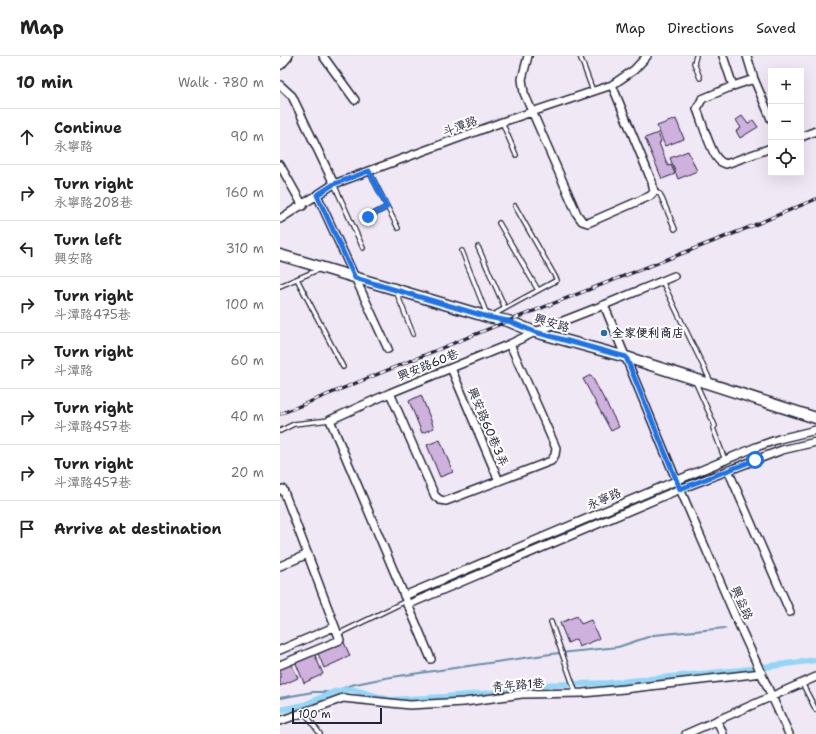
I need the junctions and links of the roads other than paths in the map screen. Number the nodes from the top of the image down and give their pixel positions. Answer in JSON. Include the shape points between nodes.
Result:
{"nodes":[{"id":1,"x":287,"y":56,"type":"edge"},
{"id":2,"x":323,"y":56,"type":"edge"},
{"id":3,"x":528,"y":56,"type":"edge"},
{"id":4,"x":580,"y":56,"type":"edge"},
{"id":5,"x":647,"y":56,"type":"edge"},
{"id":6,"x":696,"y":56,"type":"edge"},
{"id":7,"x":722,"y":56,"type":"edge"},
{"id":8,"x":747,"y":56,"type":"edge"},
{"id":9,"x":280,"y":64,"type":"edge"},
{"id":10,"x":700,"y":78,"type":"dead end"},
{"id":11,"x":754,"y":79,"type":"junction"},
{"id":12,"x":280,"y":84,"type":"edge"},
{"id":13,"x":612,"y":85,"type":"junction"},
{"id":14,"x":733,"y":86,"type":"junction"},
{"id":15,"x":593,"y":91,"type":"junction"},
{"id":16,"x":355,"y":100,"type":"dead end"},
{"id":17,"x":532,"y":112,"type":"junction"},
{"id":18,"x":768,"y":112,"type":"edge"},
{"id":19,"x":502,"y":122,"type":"junction"},
{"id":20,"x":816,"y":131,"type":"edge"},
{"id":21,"x":804,"y":136,"type":"edge"},
{"id":22,"x":768,"y":149,"type":"edge"},
{"id":23,"x":516,"y":154,"type":"dead end"},
{"id":24,"x":280,"y":165,"type":"edge"},
{"id":25,"x":369,"y":171,"type":"junction"},
{"id":26,"x":334,"y":184,"type":"junction"},
{"id":27,"x":654,"y":192,"type":"junction"},
{"id":28,"x":317,"y":195,"type":"junction"},
{"id":29,"x":303,"y":206,"type":"junction"},
{"id":30,"x":515,"y":206,"type":"dead end"},
{"id":31,"x":387,"y":207,"type":"junction"},
{"id":32,"x":368,"y":217,"type":"dead end"},
{"id":33,"x":280,"y":220,"type":"edge"},
{"id":34,"x":499,"y":223,"type":"dead end"},
{"id":35,"x":398,"y":228,"type":"dead end"},
{"id":36,"x":675,"y":229,"type":"dead end"},
{"id":37,"x":478,"y":247,"type":"dead end"},
{"id":38,"x":363,"y":248,"type":"dead end"},
{"id":39,"x":462,"y":251,"type":"dead end"},
{"id":40,"x":280,"y":255,"type":"edge"},
{"id":41,"x":323,"y":268,"type":"junction"},
{"id":42,"x":674,"y":276,"type":"dead end"},
{"id":43,"x":355,"y":278,"type":"junction"},
{"id":44,"x":297,"y":279,"type":"junction"},
{"id":45,"x":662,"y":281,"type":"junction"},
{"id":46,"x":280,"y":286,"type":"edge"},
{"id":47,"x":395,"y":290,"type":"junction"},
{"id":48,"x":538,"y":290,"type":"junction"},
{"id":49,"x":604,"y":305,"type":"junction"},
{"id":50,"x":505,"y":308,"type":"junction"},
{"id":51,"x":488,"y":317,"type":"junction"},
{"id":52,"x":535,"y":332,"type":"junction"},
{"id":53,"x":413,"y":334,"type":"dead end"},
{"id":54,"x":510,"y":344,"type":"junction"},
{"id":55,"x":388,"y":349,"type":"dead end"},
{"id":56,"x":626,"y":357,"type":"junction"},
{"id":57,"x":343,"y":367,"type":"dead end"},
{"id":58,"x":451,"y":368,"type":"junction"},
{"id":59,"x":694,"y":380,"type":"junction"},
{"id":60,"x":712,"y":384,"type":"junction"},
{"id":61,"x":390,"y":392,"type":"junction"},
{"id":62,"x":816,"y":418,"type":"edge"},
{"id":63,"x":330,"y":420,"type":"junction"},
{"id":64,"x":816,"y":430,"type":"edge"},
{"id":65,"x":280,"y":431,"type":"edge"},
{"id":66,"x":816,"y":442,"type":"edge"},
{"id":67,"x":725,"y":460,"type":"junction"},
{"id":68,"x":728,"y":470,"type":"junction"},
{"id":69,"x":676,"y":480,"type":"junction"},
{"id":70,"x":499,"y":481,"type":"junction"},
{"id":71,"x":680,"y":489,"type":"junction"},
{"id":72,"x":280,"y":490,"type":"edge"},
{"id":73,"x":308,"y":554,"type":"junction"},
{"id":74,"x":280,"y":566,"type":"edge"},
{"id":75,"x":405,"y":600,"type":"junction"},
{"id":76,"x":790,"y":612,"type":"dead end"},
{"id":77,"x":551,"y":622,"type":"dead end"},
{"id":78,"x":334,"y":627,"type":"junction"},
{"id":79,"x":339,"y":637,"type":"junction"},
{"id":80,"x":280,"y":650,"type":"edge"},
{"id":81,"x":431,"y":659,"type":"dead end"},
{"id":82,"x":280,"y":665,"type":"edge"},
{"id":83,"x":762,"y":674,"type":"junction"},
{"id":84,"x":816,"y":677,"type":"edge"},
{"id":85,"x":802,"y":683,"type":"junction"},
{"id":86,"x":576,"y":693,"type":"junction"},
{"id":87,"x":772,"y":696,"type":"junction"},
{"id":88,"x":816,"y":710,"type":"edge"},
{"id":89,"x":305,"y":712,"type":"junction"},
{"id":90,"x":717,"y":720,"type":"junction"},
{"id":91,"x":280,"y":721,"type":"edge"},
{"id":92,"x":320,"y":734,"type":"edge"},
{"id":93,"x":686,"y":734,"type":"edge"},
{"id":94,"x":723,"y":734,"type":"edge"},
{"id":95,"x":789,"y":734,"type":"edge"}],
"edges":[{"from":1,"to":9,"type":"street"},
{"from":2,"to":16,"type":"street"},
{"from":3,"to":17,"type":"street","via":[[522,79],[524,93]]},
{"from":4,"to":15,"type":"lane"},
{"from":5,"to":13,"type":"street","name":"斗潭路","via":[[634,70]]},
{"from":6,"to":10,"type":"lane","via":[[694,63]]},
{"from":7,"to":14,"type":"street"},
{"from":8,"to":11,"type":"street"},
{"from":11,"to":14,"type":"street"},
{"from":11,"to":18,"type":"street"},
{"from":12,"to":26,"type":"street","via":[[292,96]]},
{"from":13,"to":15,"type":"street","name":"斗潭路"},
{"from":13,"to":27,"type":"street"},
{"from":14,"to":22,"type":"street","via":[[702,99],[698,109],[717,159],[726,164]]},
{"from":15,"to":17,"type":"street","name":"斗潭路"},
{"from":17,"to":19,"type":"street","name":"斗潭路"},
{"from":17,"to":27,"type":"street","via":[[582,221],[595,221]]},
{"from":19,"to":23,"type":"lane"},
{"from":19,"to":25,"type":"street","name":"斗潭路"},
{"from":20,"to":21,"type":"street"},
{"from":24,"to":29,"type":"street"},
{"from":25,"to":26,"type":"street","name":"斗潭路"},
{"from":25,"to":31,"type":"lane"},
{"from":26,"to":28,"type":"street","name":"斗潭路"},
{"from":26,"to":38,"type":"lane"},
{"from":27,"to":36,"type":"lane","via":[[660,194]]},
{"from":28,"to":29,"type":"street","name":"斗潭路"},
{"from":28,"to":43,"type":"street"},
{"from":29,"to":33,"type":"street","name":"斗潭路"},
{"from":30,"to":48,"type":"lane","via":[[557,280]]},
{"from":31,"to":32,"type":"lane"},
{"from":31,"to":35,"type":"lane"},
{"from":34,"to":48,"type":"lane"},
{"from":37,"to":50,"type":"lane"},
{"from":39,"to":51,"type":"lane"},
{"from":40,"to":41,"type":"street","name":"興安路"},
{"from":41,"to":43,"type":"street","name":"興安路"},
{"from":41,"to":44,"type":"lane"},
{"from":42,"to":45,"type":"street","name":"興安路60巷"},
{"from":43,"to":47,"type":"street","name":"興安路"},
{"from":43,"to":55,"type":"street"},
{"from":44,"to":46,"type":"lane"},
{"from":44,"to":57,"type":"lane"},
{"from":45,"to":49,"type":"street","name":"興安路60巷"},
{"from":45,"to":60,"type":"lane"},
{"from":47,"to":51,"type":"street","name":"興安路"},
{"from":47,"to":53,"type":"lane"},
{"from":48,"to":50,"type":"lane"},
{"from":49,"to":52,"type":"street","name":"興安路60巷"},
{"from":49,"to":56,"type":"street","name":"興益路"},
{"from":50,"to":51,"type":"lane"},
{"from":51,"to":52,"type":"street","name":"興安路","via":[[508,321]]},
{"from":52,"to":54,"type":"street","name":"興安路60巷"},
{"from":52,"to":56,"type":"street","name":"興安路"},
{"from":54,"to":58,"type":"street","name":"興安路60巷"},
{"from":54,"to":70,"type":"street","name":"興安路60巷3弄","via":[[556,448],[551,461]]},
{"from":56,"to":59,"type":"street","name":"興安路"},
{"from":56,"to":69,"type":"street","name":"興益路"},
{"from":58,"to":61,"type":"street","name":"興安路60巷"},
{"from":58,"to":70,"type":"street","name":"興安路60巷3弄"},
{"from":59,"to":60,"type":"street","name":"興安路"},
{"from":59,"to":67,"type":"lane","via":[[715,426],[713,428]]},
{"from":60,"to":62,"type":"street","name":"興安路"},
{"from":61,"to":63,"type":"street","name":"興安路60巷"},
{"from":61,"to":70,"type":"street","via":[[435,496],[446,501]]},
{"from":63,"to":65,"type":"lane","via":[[294,424]]},
{"from":63,"to":75,"type":"street"},
{"from":64,"to":67,"type":"street","name":"永寧路","via":[[779,439]]},
{"from":66,"to":68,"type":"street","name":"永寧路","via":[[782,450]]},
{"from":67,"to":69,"type":"street","name":"永寧路"},
{"from":68,"to":71,"type":"street","name":"永寧路"},
{"from":68,"to":76,"type":"street"},
{"from":69,"to":71,"type":"street","name":"興益路"},
{"from":69,"to":75,"type":"street","name":"永寧路"},
{"from":71,"to":75,"type":"street","name":"永寧路"},
{"from":71,"to":83,"type":"street","name":"興益路"},
{"from":72,"to":73,"type":"street","via":[[283,489]]},
{"from":73,"to":74,"type":"street"},
{"from":73,"to":78,"type":"street"},
{"from":75,"to":79,"type":"lane"},
{"from":75,"to":81,"type":"street"},
{"from":77,"to":86,"type":"lane"},
{"from":78,"to":79,"type":"street"},
{"from":78,"to":80,"type":"street"},
{"from":79,"to":82,"type":"street"},
{"from":83,"to":86,"type":"street","name":"青年路1巷"},
{"from":83,"to":87,"type":"street","name":"興益路"},
{"from":84,"to":85,"type":"street"},
{"from":85,"to":87,"type":"street"},
{"from":85,"to":88,"type":"lane"},
{"from":86,"to":89,"type":"street","name":"青年路1巷","via":[[522,694],[464,702],[410,705],[344,698]]},
{"from":87,"to":90,"type":"street"},
{"from":87,"to":95,"type":"street","name":"興益路"},
{"from":89,"to":91,"type":"street","name":"青年路1巷"},
{"from":89,"to":92,"type":"lane"},
{"from":90,"to":93,"type":"street"},
{"from":90,"to":94,"type":"street"}]}
